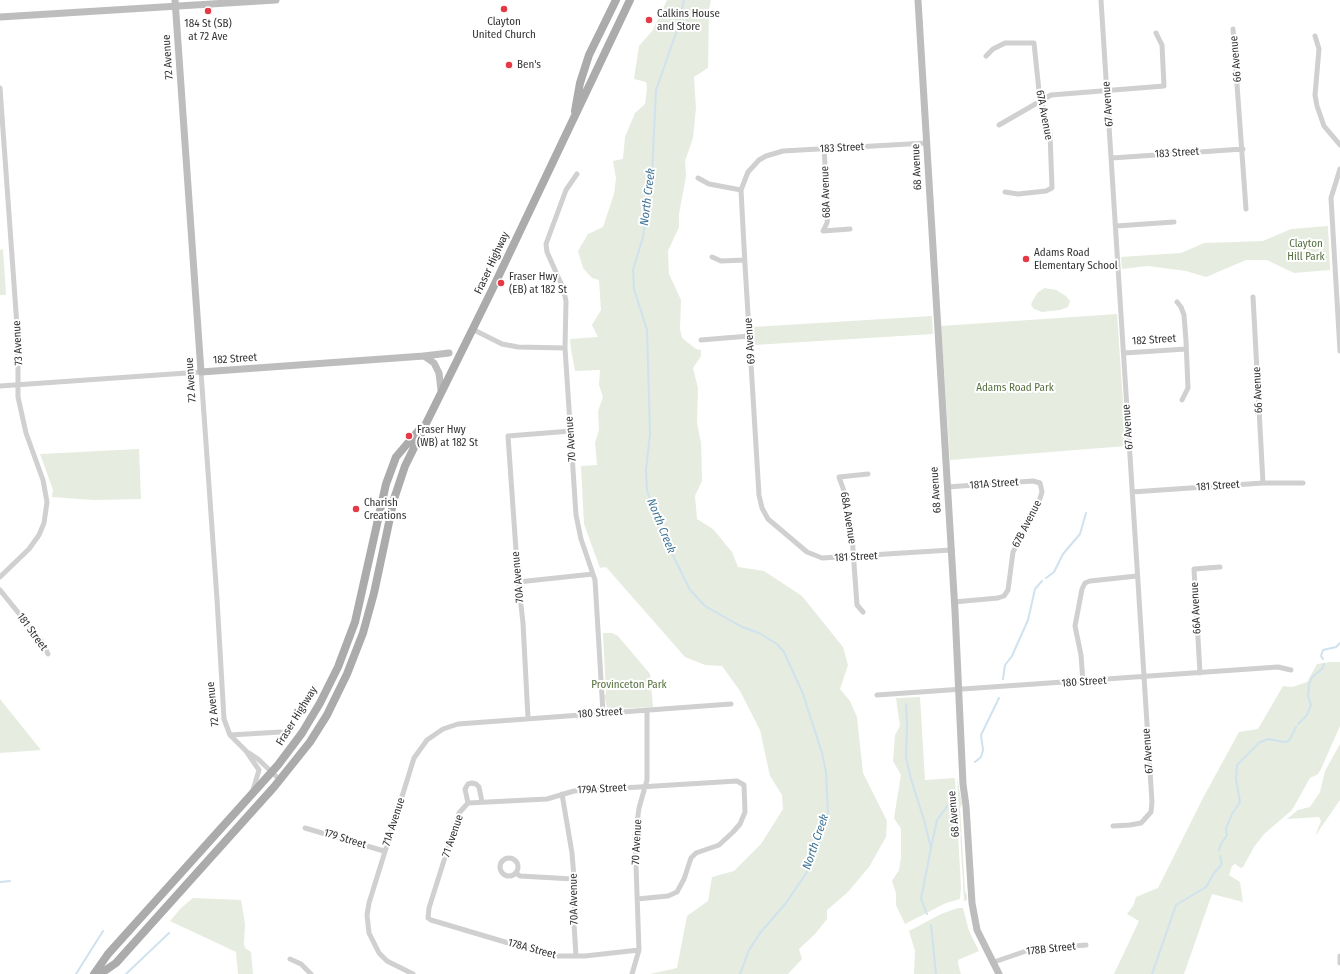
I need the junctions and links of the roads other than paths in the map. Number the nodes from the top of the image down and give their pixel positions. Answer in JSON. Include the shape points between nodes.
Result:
{"nodes":[{"id":1,"x":276,"y":0,"type":"edge"},
{"id":2,"x":630,"y":0,"type":"edge"},
{"id":3,"x":918,"y":0,"type":"edge"},
{"id":4,"x":1101,"y":0,"type":"edge"},
{"id":5,"x":615,"y":1,"type":"edge"},
{"id":6,"x":175,"y":3,"type":"edge"},
{"id":7,"x":0,"y":17,"type":"edge"},
{"id":8,"x":1233,"y":28,"type":"dead end"},
{"id":9,"x":1156,"y":33,"type":"dead end"},
{"id":10,"x":1315,"y":36,"type":"dead end"},
{"id":11,"x":986,"y":56,"type":"dead end"},
{"id":12,"x":0,"y":88,"type":"edge"},
{"id":13,"x":1107,"y":91,"type":"junction"},
{"id":14,"x":1041,"y":99,"type":"junction"},
{"id":15,"x":575,"y":115,"type":"junction"},
{"id":16,"x":999,"y":125,"type":"dead end"},
{"id":17,"x":927,"y":143,"type":"junction"},
{"id":18,"x":1340,"y":145,"type":"edge"},
{"id":19,"x":824,"y":149,"type":"junction"},
{"id":20,"x":1243,"y":149,"type":"junction"},
{"id":21,"x":1112,"y":158,"type":"junction"},
{"id":22,"x":759,"y":160,"type":"joint"},
{"id":23,"x":1340,"y":169,"type":"edge"},
{"id":24,"x":577,"y":174,"type":"dead end"},
{"id":25,"x":698,"y":178,"type":"dead end"},
{"id":26,"x":741,"y":190,"type":"junction"},
{"id":27,"x":1005,"y":192,"type":"dead end"},
{"id":28,"x":1246,"y":209,"type":"dead end"},
{"id":29,"x":1174,"y":222,"type":"dead end"},
{"id":30,"x":1116,"y":226,"type":"junction"},
{"id":31,"x":850,"y":229,"type":"dead end"},
{"id":32,"x":712,"y":257,"type":"dead end"},
{"id":33,"x":744,"y":260,"type":"junction"},
{"id":34,"x":1253,"y":297,"type":"dead end"},
{"id":35,"x":1177,"y":302,"type":"dead end"},
{"id":36,"x":472,"y":329,"type":"junction"},
{"id":37,"x":749,"y":336,"type":"junction"},
{"id":38,"x":701,"y":340,"type":"dead end"},
{"id":39,"x":565,"y":348,"type":"junction"},
{"id":40,"x":1186,"y":349,"type":"junction"},
{"id":41,"x":1340,"y":351,"type":"edge"},
{"id":42,"x":450,"y":353,"type":"dead end"},
{"id":43,"x":1124,"y":353,"type":"junction"},
{"id":44,"x":424,"y":356,"type":"junction"},
{"id":45,"x":201,"y":372,"type":"junction"},
{"id":46,"x":19,"y":384,"type":"junction"},
{"id":47,"x":0,"y":386,"type":"edge"},
{"id":48,"x":442,"y":390,"type":"junction"},
{"id":49,"x":1182,"y":400,"type":"dead end"},
{"id":50,"x":427,"y":420,"type":"junction"},
{"id":51,"x":571,"y":431,"type":"junction"},
{"id":52,"x":868,"y":474,"type":"dead end"},
{"id":53,"x":1040,"y":483,"type":"joint"},
{"id":54,"x":1263,"y":483,"type":"junction"},
{"id":55,"x":1303,"y":483,"type":"dead end"},
{"id":56,"x":947,"y":487,"type":"junction"},
{"id":57,"x":1132,"y":492,"type":"junction"},
{"id":58,"x":772,"y":524,"type":"joint"},
{"id":59,"x":951,"y":550,"type":"junction"},
{"id":60,"x":854,"y":557,"type":"junction"},
{"id":61,"x":1220,"y":567,"type":"dead end"},
{"id":62,"x":593,"y":574,"type":"junction"},
{"id":63,"x":1137,"y":576,"type":"junction"},
{"id":64,"x":0,"y":577,"type":"edge"},
{"id":65,"x":518,"y":582,"type":"junction"},
{"id":66,"x":0,"y":590,"type":"edge"},
{"id":67,"x":954,"y":602,"type":"junction"},
{"id":68,"x":862,"y":612,"type":"dead end"},
{"id":69,"x":48,"y":654,"type":"dead end"},
{"id":70,"x":1291,"y":670,"type":"dead end"},
{"id":71,"x":1200,"y":673,"type":"junction"},
{"id":72,"x":1143,"y":678,"type":"junction"},
{"id":73,"x":1083,"y":682,"type":"junction"},
{"id":74,"x":957,"y":690,"type":"junction"},
{"id":75,"x":877,"y":695,"type":"dead end"},
{"id":76,"x":731,"y":704,"type":"dead end"},
{"id":77,"x":647,"y":710,"type":"junction"},
{"id":78,"x":603,"y":713,"type":"junction"},
{"id":79,"x":528,"y":718,"type":"junction"},
{"id":80,"x":470,"y":723,"type":"joint"},
{"id":81,"x":281,"y":732,"type":"dead end"},
{"id":82,"x":230,"y":735,"type":"junction"},
{"id":83,"x":246,"y":751,"type":"junction"},
{"id":84,"x":271,"y":772,"type":"junction"},
{"id":85,"x":280,"y":780,"type":"junction"},
{"id":86,"x":646,"y":786,"type":"junction"},
{"id":87,"x":253,"y":791,"type":"junction"},
{"id":88,"x":562,"y":794,"type":"junction"},
{"id":89,"x":482,"y":802,"type":"junction"},
{"id":90,"x":468,"y":803,"type":"junction"},
{"id":91,"x":1113,"y":826,"type":"dead end"},
{"id":92,"x":305,"y":828,"type":"dead end"},
{"id":93,"x":384,"y":851,"type":"junction"},
{"id":94,"x":516,"y":873,"type":"dead end"},
{"id":95,"x":573,"y":879,"type":"junction"},
{"id":96,"x":637,"y":899,"type":"junction"},
{"id":97,"x":428,"y":918,"type":"joint"},
{"id":98,"x":1086,"y":945,"type":"dead end"},
{"id":99,"x":640,"y":950,"type":"junction"},
{"id":100,"x":576,"y":956,"type":"junction"},
{"id":101,"x":1340,"y":956,"type":"edge"},
{"id":102,"x":290,"y":959,"type":"dead end"},
{"id":103,"x":994,"y":962,"type":"junction"},
{"id":104,"x":1340,"y":963,"type":"edge"},
{"id":105,"x":94,"y":974,"type":"edge"},
{"id":106,"x":100,"y":974,"type":"edge"},
{"id":107,"x":311,"y":974,"type":"edge"},
{"id":108,"x":413,"y":974,"type":"edge"},
{"id":109,"x":632,"y":974,"type":"edge"},
{"id":110,"x":998,"y":974,"type":"edge"}],
"edges":[{"from":1,"to":6,"type":"street"},
{"from":2,"to":15,"type":"main road","name":"Fraser Highway"},
{"from":3,"to":17,"type":"street","name":"68 Avenue"},
{"from":4,"to":13,"type":"street","name":"67 Avenue"},
{"from":5,"to":15,"type":"main road","name":"Fraser Highway","via":[[580,83]]},
{"from":6,"to":7,"type":"street"},
{"from":6,"to":45,"type":"street","name":"72 Avenue"},
{"from":8,"to":20,"type":"street","name":"66 Avenue"},
{"from":9,"to":13,"type":"street","via":[[1162,45],[1164,86]]},
{"from":10,"to":18,"type":"street","via":[[1319,49],[1315,95],[1317,106],[1324,126]]},
{"from":11,"to":14,"type":"street","name":"67A Avenue","via":[[997,46],[1010,42],[1031,42],[1036,46]]},
{"from":12,"to":46,"type":"street","name":"73 Avenue"},
{"from":13,"to":14,"type":"street","via":[[1054,94]]},
{"from":13,"to":21,"type":"street","name":"67 Avenue"},
{"from":14,"to":16,"type":"street"},
{"from":14,"to":27,"type":"street","name":"67A Avenue","via":[[1050,134],[1052,188],[1018,194]]},
{"from":15,"to":36,"type":"main road","name":"Fraser Highway"},
{"from":17,"to":19,"type":"street","name":"183 Street"},
{"from":17,"to":56,"type":"street","name":"68 Avenue"},
{"from":19,"to":22,"type":"street","name":"183 Street","via":[[774,152]]},
{"from":19,"to":31,"type":"street","name":"68A Avenue","via":[[828,213],[823,231]]},
{"from":20,"to":21,"type":"street","name":"183 Street"},
{"from":20,"to":28,"type":"street","name":"66 Avenue"},
{"from":21,"to":30,"type":"street","name":"67 Avenue"},
{"from":22,"to":26,"type":"street","name":"69 Avenue","via":[[748,172]]},
{"from":23,"to":41,"type":"street","via":[[1331,198],[1331,214]]},
{"from":24,"to":39,"type":"street","name":"70 Avenue","via":[[566,190],[546,244],[547,252],[564,288]]},
{"from":25,"to":26,"type":"street","via":[[709,184]]},
{"from":26,"to":33,"type":"street","name":"69 Avenue"},
{"from":29,"to":30,"type":"street"},
{"from":30,"to":43,"type":"street","name":"67 Avenue"},
{"from":32,"to":33,"type":"street","via":[[721,261]]},
{"from":33,"to":37,"type":"street","name":"69 Avenue"},
{"from":34,"to":54,"type":"street","name":"66 Avenue"},
{"from":35,"to":40,"type":"street","via":[[1182,307],[1184,315]]},
{"from":36,"to":39,"type":"street","via":[[502,344]]},
{"from":36,"to":48,"type":"main road","name":"Fraser Highway"},
{"from":37,"to":38,"type":"street"},
{"from":37,"to":58,"type":"street","name":"69 Avenue","via":[[759,495],[762,508]]},
{"from":39,"to":51,"type":"street","name":"70 Avenue"},
{"from":40,"to":43,"type":"street","name":"182 Street"},
{"from":40,"to":49,"type":"street","via":[[1188,388]]},
{"from":42,"to":44,"type":"street","name":"182 Street"},
{"from":43,"to":57,"type":"street","name":"67 Avenue"},
{"from":44,"to":45,"type":"street","name":"182 Street"},
{"from":44,"to":48,"type":"street","via":[[434,363]]},
{"from":45,"to":46,"type":"street","name":"182 Street"},
{"from":45,"to":82,"type":"street","name":"72 Avenue","via":[[224,719]]},
{"from":46,"to":47,"type":"street","name":"182 Street"},
{"from":46,"to":64,"type":"street","name":"73 Avenue","via":[[18,397],[24,426],[44,484],[46,508],[39,535],[29,549]]},
{"from":48,"to":50,"type":"main road","name":"Fraser Highway"},
{"from":50,"to":84,"type":"main road","name":"Fraser Highway","via":[[396,457],[386,484],[356,617],[338,667],[302,733]]},
{"from":50,"to":85,"type":"main road","name":"Fraser Highway","via":[[398,484],[367,620],[352,662],[327,715],[310,742]]},
{"from":51,"to":62,"type":"street","name":"70 Avenue","via":[[577,528]]},
{"from":51,"to":65,"type":"street","name":"70A Avenue","via":[[508,436]]},
{"from":52,"to":60,"type":"street","name":"68A Avenue","via":[[839,477],[844,491]]},
{"from":53,"to":56,"type":"street","name":"181A Street","via":[[1033,481]]},
{"from":53,"to":67,"type":"street","name":"67B Avenue","via":[[1042,492],[1037,508],[1013,552],[1008,590],[1004,596]]},
{"from":54,"to":55,"type":"street","name":"181 Street"},
{"from":54,"to":57,"type":"street","name":"181 Street"},
{"from":56,"to":59,"type":"street","name":"68 Avenue"},
{"from":57,"to":63,"type":"street","name":"67 Avenue"},
{"from":58,"to":60,"type":"street","name":"181 Street","via":[[814,556]]},
{"from":59,"to":60,"type":"street","name":"181 Street"},
{"from":59,"to":67,"type":"street","name":"68 Avenue"},
{"from":60,"to":68,"type":"street","name":"68A Avenue","via":[[857,605]]},
{"from":61,"to":71,"type":"street","name":"66A Avenue","via":[[1194,569]]},
{"from":62,"to":65,"type":"street"},
{"from":62,"to":78,"type":"street","name":"70 Avenue"},
{"from":63,"to":72,"type":"street","name":"67 Avenue"},
{"from":63,"to":73,"type":"street","via":[[1085,583],[1075,626]]},
{"from":65,"to":79,"type":"street","name":"70A Avenue"},
{"from":66,"to":69,"type":"street","name":"181 Street","via":[[42,642]]},
{"from":67,"to":74,"type":"street","name":"68 Avenue"},
{"from":70,"to":71,"type":"street","name":"180 Street","via":[[1278,667]]},
{"from":71,"to":72,"type":"street","name":"180 Street"},
{"from":72,"to":73,"type":"street","name":"180 Street"},
{"from":72,"to":91,"type":"street","name":"67 Avenue","via":[[1151,812],[1141,823]]},
{"from":73,"to":74,"type":"street","name":"180 Street"},
{"from":74,"to":75,"type":"street","name":"180 Street"},
{"from":74,"to":103,"type":"street","name":"68 Avenue","via":[[973,911],[980,936]]},
{"from":76,"to":77,"type":"street","name":"180 Street"},
{"from":77,"to":78,"type":"street","name":"180 Street"},
{"from":77,"to":86,"type":"street","name":"70 Avenue"},
{"from":78,"to":79,"type":"street","name":"180 Street"},
{"from":79,"to":80,"type":"street","name":"180 Street"},
{"from":80,"to":93,"type":"street","name":"71A Avenue","via":[[443,729],[420,748],[414,758]]},
{"from":81,"to":82,"type":"street"},
{"from":82,"to":83,"type":"street","name":"72 Avenue"},
{"from":83,"to":84,"type":"street","name":"72 Avenue","via":[[258,758]]},
{"from":83,"to":87,"type":"street","name":"72 Avenue","via":[[259,770]]},
{"from":84,"to":85,"type":"street","name":"72 Avenue"},
{"from":84,"to":87,"type":"main road","name":"Fraser Highway"},
{"from":85,"to":106,"type":"main road","name":"Fraser Highway","via":[[116,963]]},
{"from":86,"to":88,"type":"street","name":"179A Street","via":[[574,790]]},
{"from":86,"to":96,"type":"street","name":"70 Avenue","via":[[636,822]]},
{"from":86,"to":96,"type":"street","name":"179A Street","via":[[737,781],[744,785],[745,812],[740,824],[719,845],[696,853],[691,858],[680,887],[673,894]]},
{"from":87,"to":105,"type":"main road","name":"Fraser Highway","via":[[108,954]]},
{"from":88,"to":89,"type":"street","name":"179A Street","via":[[547,799]]},
{"from":88,"to":95,"type":"street","name":"70A Avenue","via":[[572,853]]},
{"from":89,"to":90,"type":"street","name":"179A Street"},
{"from":89,"to":90,"type":"street","name":"71 Avenue","via":[[479,787],[472,783],[465,788]]},
{"from":90,"to":97,"type":"street","name":"71 Avenue","via":[[459,813]]},
{"from":92,"to":93,"type":"street","name":"179 Street"},
{"from":93,"to":108,"type":"street","name":"71A Avenue","via":[[367,915],[369,933],[386,961]]},
{"from":94,"to":95,"type":"street","via":[[520,876]]},
{"from":95,"to":100,"type":"street","name":"70A Avenue"},
{"from":96,"to":99,"type":"street","name":"70 Avenue"},
{"from":97,"to":100,"type":"street","name":"178A Street","via":[[552,956]]},
{"from":98,"to":103,"type":"street","name":"178B Street","via":[[1029,950]]},
{"from":99,"to":100,"type":"street","name":"178A Street"},
{"from":99,"to":109,"type":"street","name":"70 Avenue"},
{"from":101,"to":104,"type":"street"},
{"from":102,"to":107,"type":"street","via":[[301,964]]},
{"from":103,"to":110,"type":"street","name":"68 Avenue"}]}
